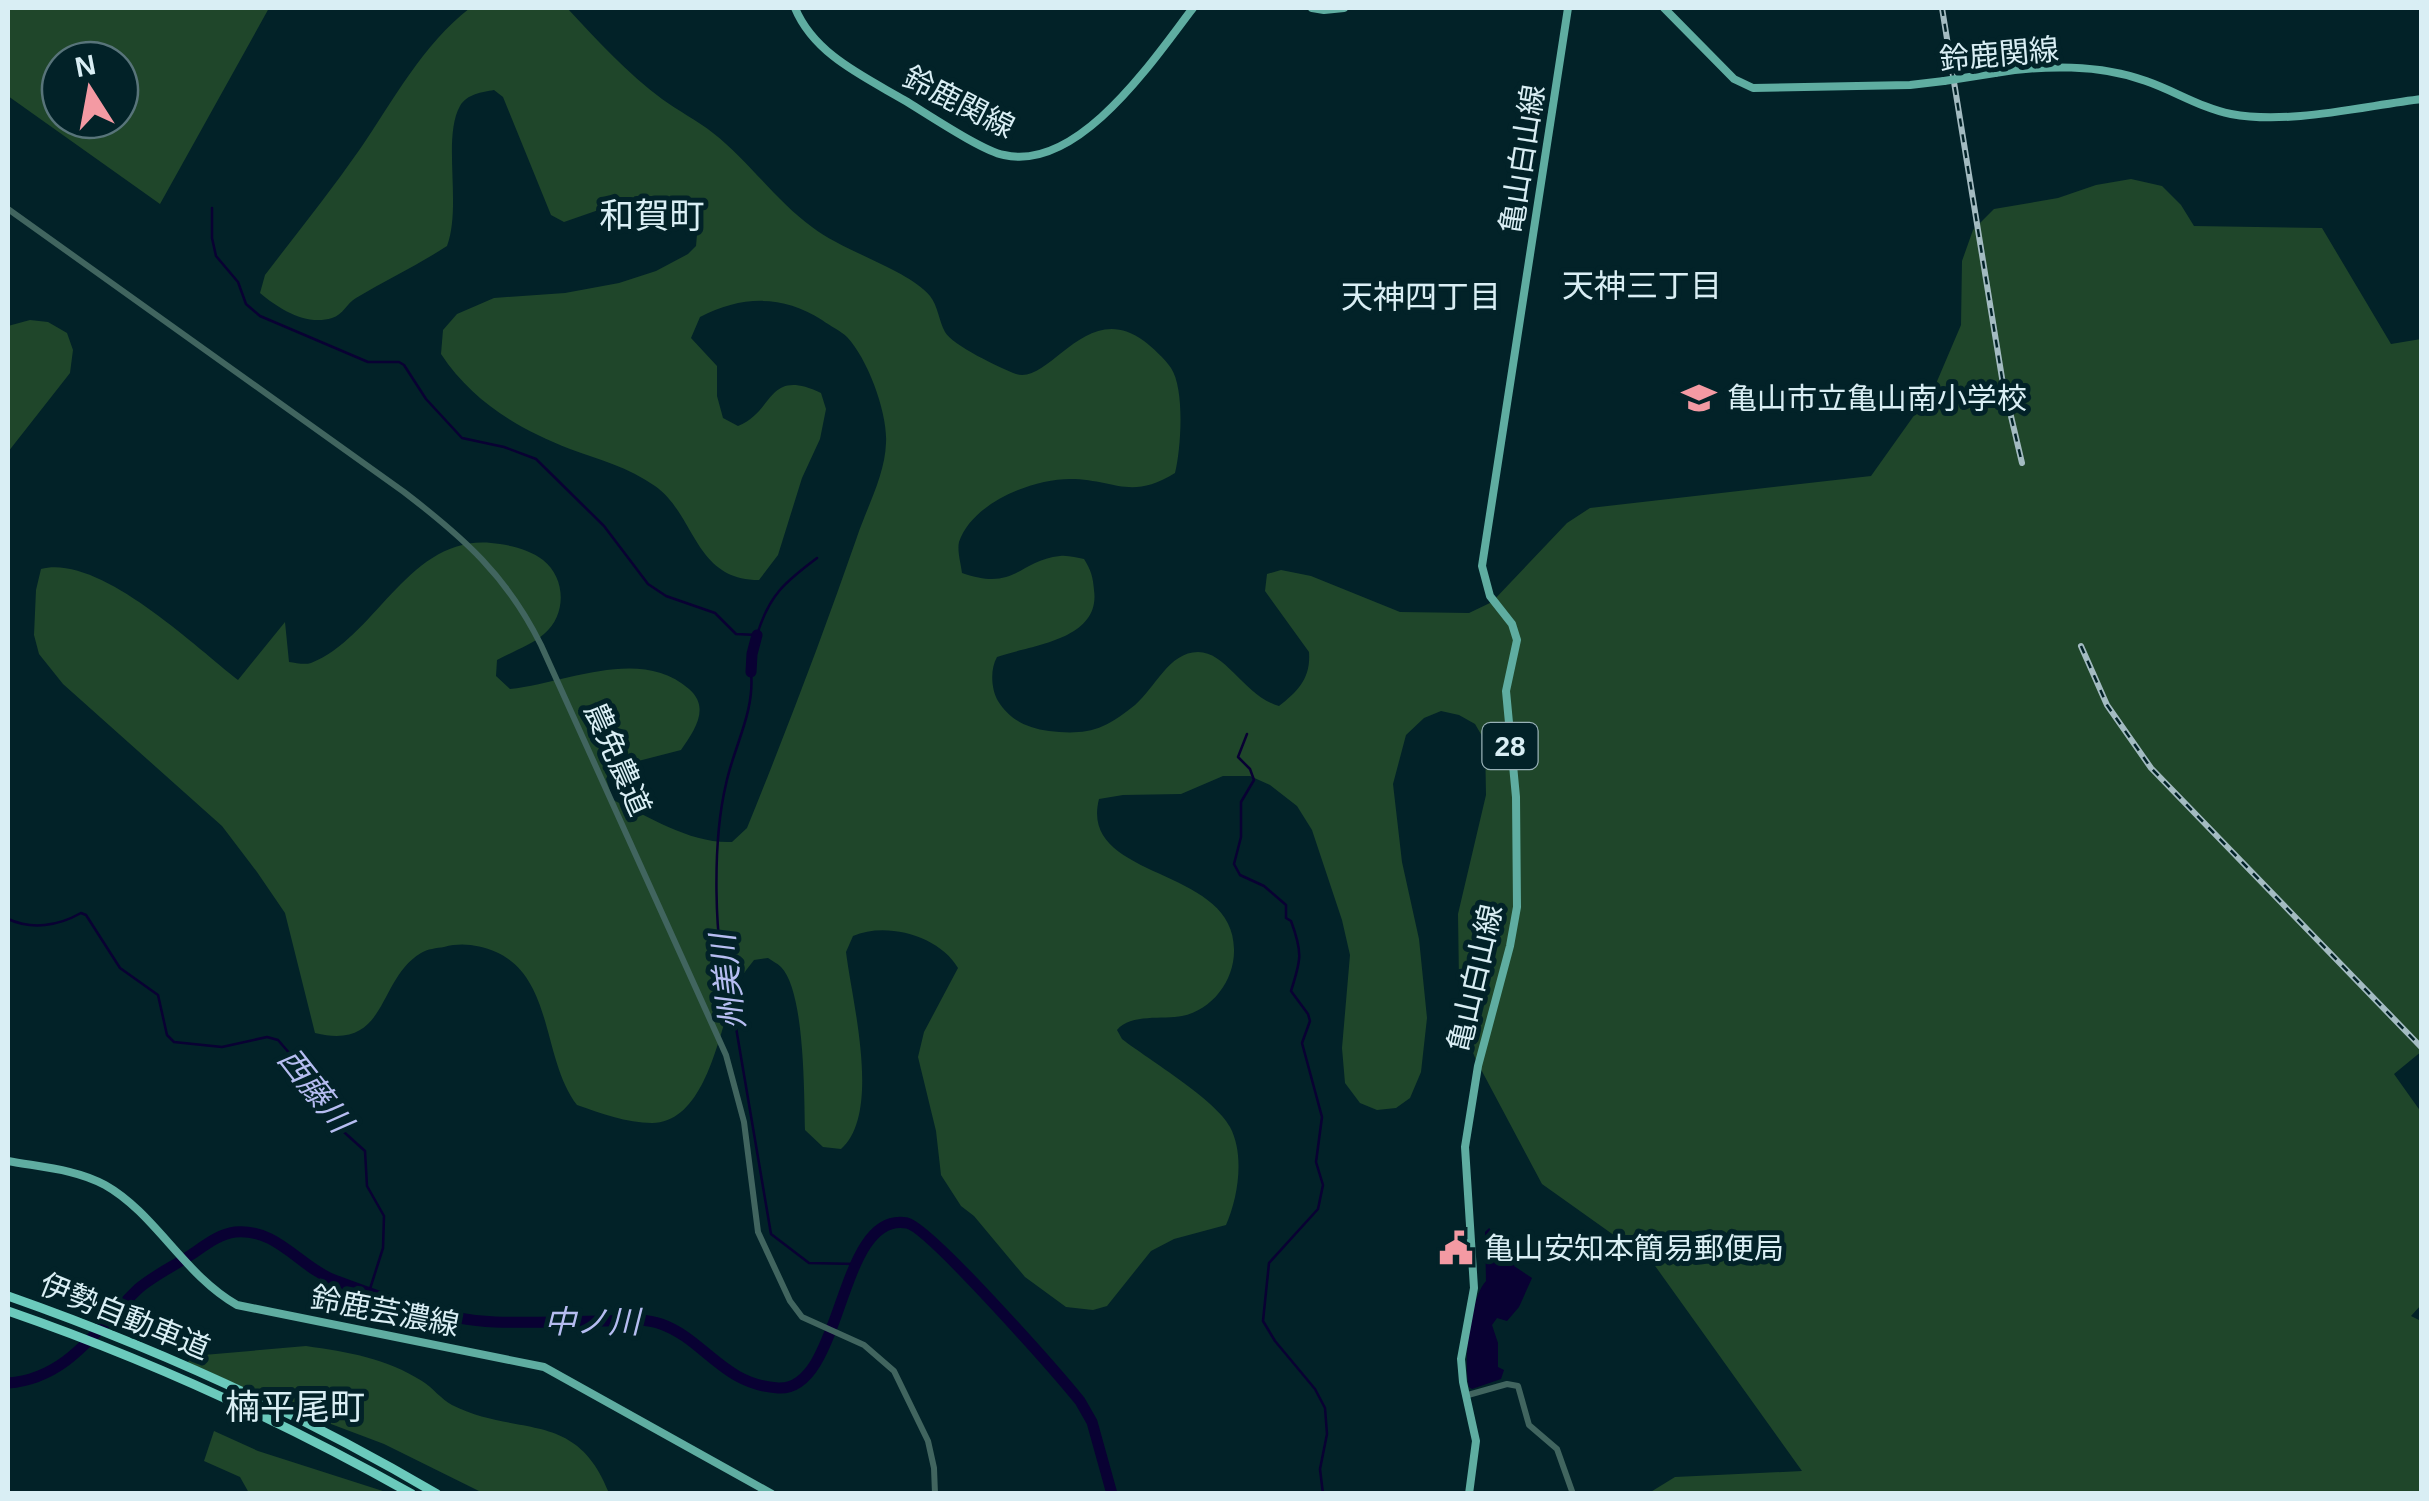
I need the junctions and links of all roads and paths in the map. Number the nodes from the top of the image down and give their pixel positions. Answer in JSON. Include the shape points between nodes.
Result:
{"nodes":[{"id":1,"x":795,"y":8,"type":"edge"},
{"id":2,"x":1193,"y":8,"type":"edge"},
{"id":3,"x":1312,"y":8,"type":"edge"},
{"id":4,"x":1344,"y":8,"type":"edge"},
{"id":5,"x":1568,"y":8,"type":"edge"},
{"id":6,"x":1664,"y":8,"type":"edge"},
{"id":7,"x":2422,"y":99,"type":"edge"},
{"id":8,"x":8,"y":209,"type":"edge"},
{"id":9,"x":8,"y":1161,"type":"edge"},
{"id":10,"x":8,"y":1296,"type":"edge"},
{"id":11,"x":8,"y":1310,"type":"edge"},
{"id":12,"x":1468,"y":1395,"type":"junction"},
{"id":13,"x":412,"y":1494,"type":"edge"},
{"id":14,"x":437,"y":1494,"type":"edge"},
{"id":15,"x":772,"y":1494,"type":"edge"},
{"id":16,"x":935,"y":1494,"type":"edge"},
{"id":17,"x":1469,"y":1494,"type":"edge"},
{"id":18,"x":1573,"y":1494,"type":"edge"}],
"edges":[{"from":1,"to":2,"type":"main road","name":"鈴鹿関線","via":[[821,47],[847,67],[1001,155],[1034,158],[1083,134]]},
{"from":3,"to":4,"type":"main road"},
{"from":5,"to":12,"type":"main road","name":"亀山白山線","number":"28","via":[[1482,566],[1490,596],[1517,640],[1506,690],[1517,894],[1465,1147],[1474,1263],[1461,1359]]},
{"from":6,"to":7,"type":"main road","name":"鈴鹿関線","bridge":true,"via":[[1734,79],[1753,88],[1910,85],[2038,68],[2118,72],[2249,116]]},
{"from":8,"to":16,"type":"street","name":"農免農道","via":[[404,492],[450,527],[509,588],[542,645],[726,1054],[744,1122],[758,1232],[796,1310],[885,1361],[904,1388],[932,1454]]},
{"from":9,"to":15,"type":"main road","name":"鈴鹿芸濃線","via":[[106,1186],[214,1292],[237,1305],[544,1367]]},
{"from":10,"to":14,"type":"highway","name":"伊勢自動車道","via":[[164,1357]]},
{"from":11,"to":13,"type":"highway","name":"伊勢自動車道","via":[[158,1368]]},
{"from":12,"to":17,"type":"main road","name":"亀山白山線","number":"28","via":[[1476,1440]]},
{"from":12,"to":18,"type":"street","via":[[1518,1386],[1527,1420],[1558,1449]]}]}
